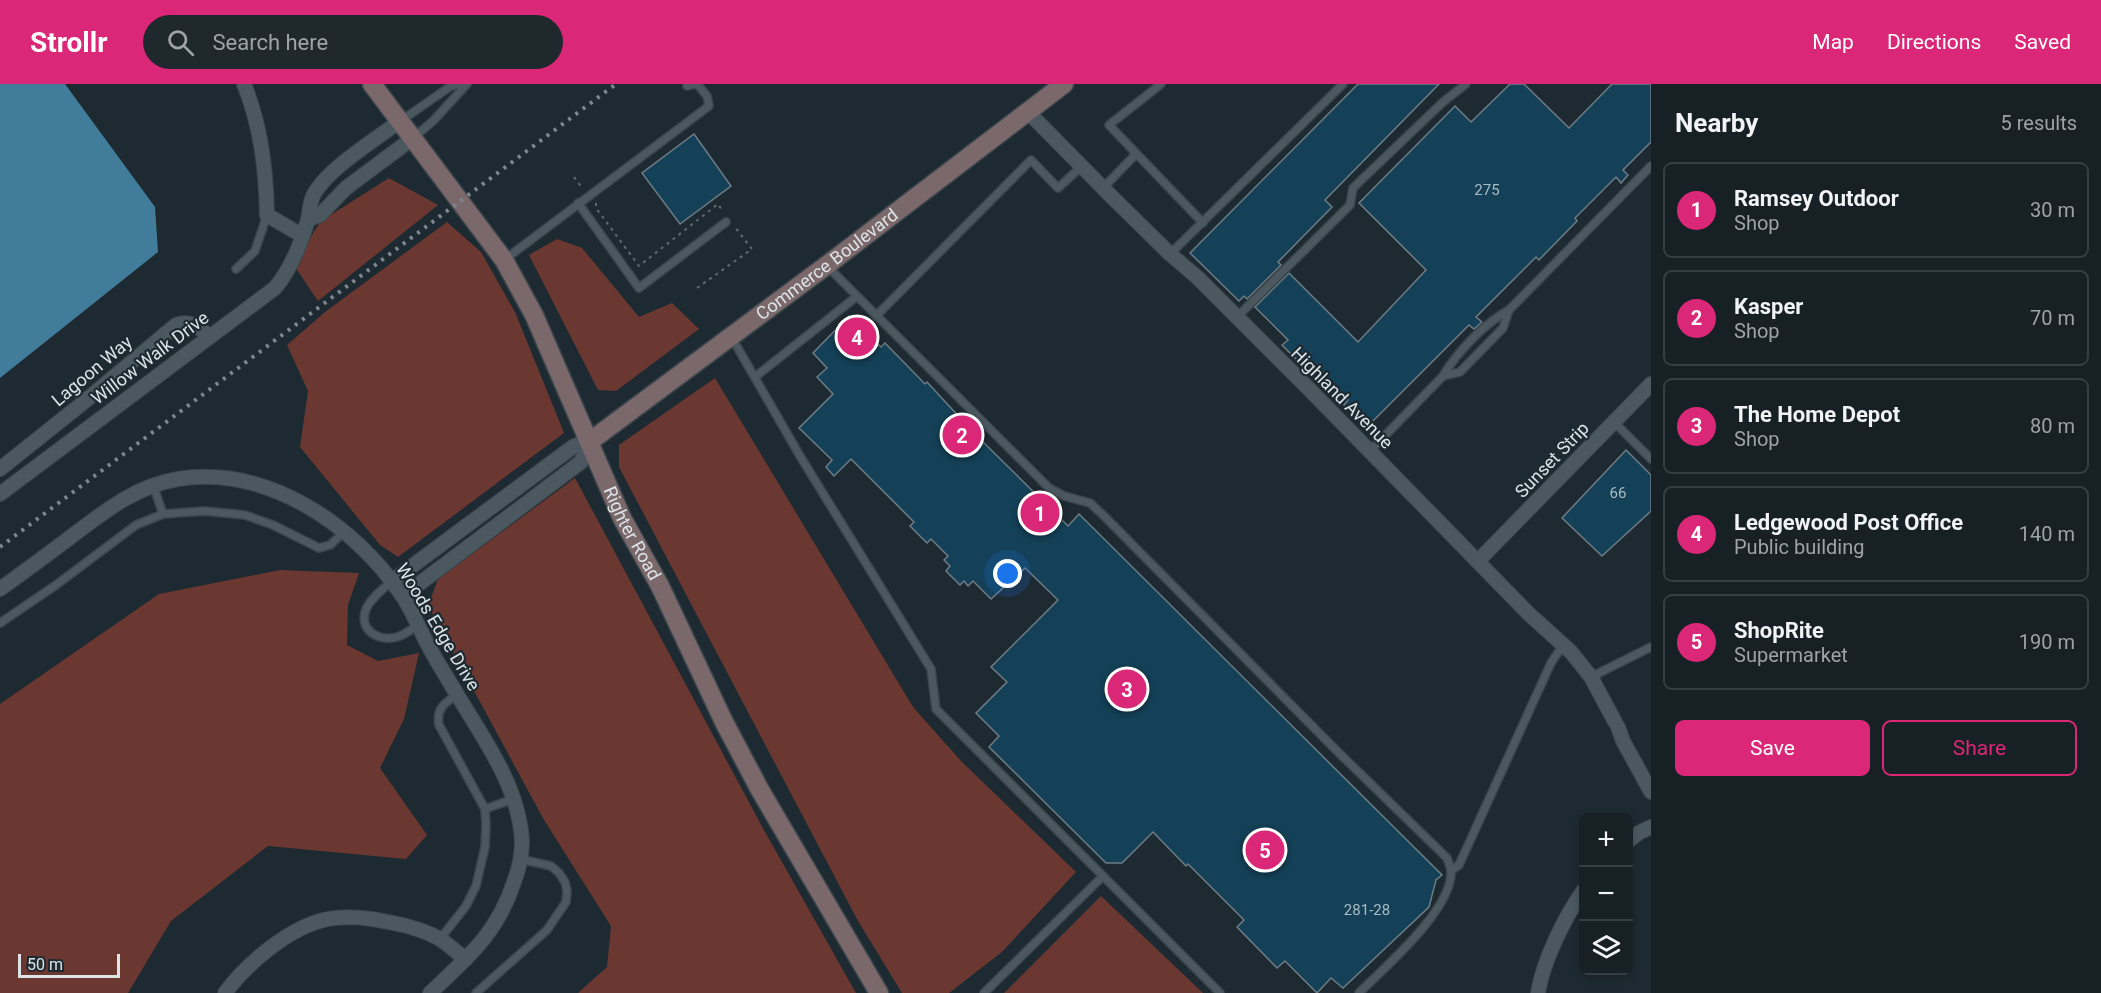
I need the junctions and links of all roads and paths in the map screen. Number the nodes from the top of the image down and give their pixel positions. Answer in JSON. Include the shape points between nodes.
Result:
{"nodes":[{"id":1,"x":244,"y":84,"type":"edge"},
{"id":2,"x":372,"y":84,"type":"edge"},
{"id":3,"x":460,"y":84,"type":"edge"},
{"id":4,"x":467,"y":84,"type":"edge"},
{"id":5,"x":1064,"y":84,"type":"edge"},
{"id":6,"x":1161,"y":84,"type":"edge"},
{"id":7,"x":1343,"y":84,"type":"edge"},
{"id":8,"x":1466,"y":84,"type":"edge"},
{"id":9,"x":693,"y":85,"type":"edge"},
{"id":10,"x":1028,"y":112,"type":"junction"},
{"id":11,"x":400,"y":121,"type":"junction"},
{"id":12,"x":413,"y":138,"type":"junction"},
{"id":13,"x":1136,"y":154,"type":"junction"},
{"id":14,"x":1651,"y":166,"type":"edge"},
{"id":15,"x":1081,"y":167,"type":"junction"},
{"id":16,"x":1103,"y":188,"type":"junction"},
{"id":17,"x":596,"y":202,"type":"dead end"},
{"id":18,"x":578,"y":203,"type":"junction"},
{"id":19,"x":724,"y":213,"type":"dead end"},
{"id":20,"x":267,"y":215,"type":"junction"},
{"id":21,"x":309,"y":219,"type":"junction"},
{"id":22,"x":729,"y":222,"type":"joint"},
{"id":23,"x":1203,"y":223,"type":"junction"},
{"id":24,"x":303,"y":236,"type":"junction"},
{"id":25,"x":1170,"y":254,"type":"junction"},
{"id":26,"x":504,"y":260,"type":"junction"},
{"id":27,"x":826,"y":266,"type":"junction"},
{"id":28,"x":236,"y":269,"type":"dead end"},
{"id":29,"x":698,"y":288,"type":"dead end"},
{"id":30,"x":856,"y":297,"type":"junction"},
{"id":31,"x":1509,"y":310,"type":"junction"},
{"id":32,"x":876,"y":316,"type":"junction"},
{"id":33,"x":1237,"y":317,"type":"junction"},
{"id":34,"x":730,"y":336,"type":"junction"},
{"id":35,"x":208,"y":337,"type":"junction"},
{"id":36,"x":1443,"y":376,"type":"junction"},
{"id":37,"x":755,"y":378,"type":"junction"},
{"id":38,"x":1651,"y":384,"type":"edge"},
{"id":39,"x":1614,"y":422,"type":"junction"},
{"id":40,"x":589,"y":442,"type":"junction"},
{"id":41,"x":1370,"y":451,"type":"junction"},
{"id":42,"x":1651,"y":459,"type":"edge"},
{"id":43,"x":0,"y":469,"type":"edge"},
{"id":44,"x":153,"y":485,"type":"junction"},
{"id":45,"x":0,"y":494,"type":"edge"},
{"id":46,"x":163,"y":514,"type":"junction"},
{"id":47,"x":344,"y":532,"type":"junction"},
{"id":48,"x":1478,"y":561,"type":"junction"},
{"id":49,"x":392,"y":581,"type":"junction"},
{"id":50,"x":0,"y":589,"type":"edge"},
{"id":51,"x":403,"y":596,"type":"junction"},
{"id":52,"x":0,"y":623,"type":"edge"},
{"id":53,"x":418,"y":626,"type":"junction"},
{"id":54,"x":1563,"y":645,"type":"junction"},
{"id":55,"x":1651,"y":647,"type":"edge"},
{"id":56,"x":1591,"y":677,"type":"junction"},
{"id":57,"x":457,"y":695,"type":"junction"},
{"id":58,"x":1651,"y":792,"type":"edge"},
{"id":59,"x":513,"y":799,"type":"junction"},
{"id":60,"x":485,"y":809,"type":"junction"},
{"id":61,"x":1651,"y":826,"type":"edge"},
{"id":62,"x":1633,"y":838,"type":"edge"},
{"id":63,"x":520,"y":859,"type":"junction"},
{"id":64,"x":1451,"y":872,"type":"junction"},
{"id":65,"x":1103,"y":876,"type":"junction"},
{"id":66,"x":1579,"y":899,"type":"edge"},
{"id":67,"x":440,"y":939,"type":"junction"},
{"id":68,"x":466,"y":959,"type":"junction"},
{"id":69,"x":225,"y":993,"type":"edge"},
{"id":70,"x":430,"y":993,"type":"edge"},
{"id":71,"x":476,"y":993,"type":"edge"},
{"id":72,"x":879,"y":993,"type":"edge"},
{"id":73,"x":984,"y":993,"type":"edge"},
{"id":74,"x":1220,"y":993,"type":"edge"},
{"id":75,"x":1359,"y":993,"type":"edge"},
{"id":76,"x":1538,"y":993,"type":"edge"}],
"edges":[{"from":1,"to":20,"type":"street","via":[[254,108],[265,166]]},
{"from":2,"to":11,"type":"street","name":"Righter Road"},
{"from":3,"to":11,"type":"lane","via":[[451,86]]},
{"from":4,"to":12,"type":"lane"},
{"from":5,"to":10,"type":"street","name":"Commerce Boulevard"},
{"from":6,"to":13,"type":"lane","via":[[1109,125]]},
{"from":7,"to":23,"type":"lane"},
{"from":8,"to":33,"type":"lane","via":[[1353,188],[1350,205]]},
{"from":9,"to":18,"type":"lane","via":[[707,96],[709,106]]},
{"from":10,"to":15,"type":"street","name":"Highland Avenue"},
{"from":10,"to":27,"type":"street","name":"Commerce Boulevard"},
{"from":11,"to":12,"type":"street","name":"Righter Road"},
{"from":11,"to":21,"type":"street","name":"Willow Walk Drive","via":[[318,188],[309,208]]},
{"from":12,"to":21,"type":"street","via":[[346,188],[320,215]]},
{"from":12,"to":26,"type":"street","name":"Righter Road"},
{"from":13,"to":16,"type":"lane"},
{"from":13,"to":23,"type":"lane"},
{"from":14,"to":31,"type":"lane"},
{"from":15,"to":16,"type":"street","name":"Highland Avenue"},
{"from":15,"to":32,"type":"lane","via":[[1058,188],[1031,160]]},
{"from":16,"to":25,"type":"street","name":"Highland Avenue"},
{"from":17,"to":19,"type":"path","via":[[596,208],[639,266],[718,204]]},
{"from":18,"to":22,"type":"lane","via":[[639,288]]},
{"from":18,"to":26,"type":"lane"},
{"from":20,"to":24,"type":"street"},
{"from":20,"to":28,"type":"lane","via":[[255,251]]},
{"from":21,"to":24,"type":"street","name":"Willow Walk Drive"},
{"from":22,"to":29,"type":"path","via":[[752,249]]},
{"from":23,"to":25,"type":"lane"},
{"from":24,"to":35,"type":"street","name":"Willow Walk Drive","via":[[288,272],[275,288]]},
{"from":25,"to":33,"type":"street","name":"Highland Avenue"},
{"from":26,"to":40,"type":"street","name":"Righter Road","via":[[534,315]]},
{"from":27,"to":30,"type":"lane"},
{"from":27,"to":34,"type":"street","name":"Commerce Boulevard"},
{"from":30,"to":32,"type":"lane"},
{"from":30,"to":37,"type":"lane"},
{"from":31,"to":36,"type":"lane","via":[[1495,317],[1451,362]]},
{"from":31,"to":36,"type":"lane","via":[[1503,328],[1460,372]]},
{"from":32,"to":64,"type":"lane","via":[[1049,488],[1089,503],[1103,515],[1447,858]]},
{"from":33,"to":41,"type":"street","name":"Highland Avenue"},
{"from":34,"to":37,"type":"lane"},
{"from":34,"to":40,"type":"street","name":"Commerce Boulevard"},
{"from":35,"to":43,"type":"street","name":"Lagoon Way","via":[[190,323],[176,325]]},
{"from":35,"to":45,"type":"street","name":"Willow Walk Drive"},
{"from":36,"to":41,"type":"lane"},
{"from":37,"to":65,"type":"lane","via":[[931,669],[936,709]]},
{"from":38,"to":39,"type":"street","name":"Sunset Strip"},
{"from":39,"to":42,"type":"lane"},
{"from":39,"to":48,"type":"street","name":"Sunset Strip"},
{"from":40,"to":49,"type":"street","name":"Commerce Boulevard","via":[[574,446]]},
{"from":40,"to":51,"type":"street","name":"Commerce Boulevard","via":[[581,462]]},
{"from":40,"to":72,"type":"street","name":"Righter Road","via":[[622,518],[660,586],[724,722]]},
{"from":41,"to":48,"type":"street","name":"Highland Avenue"},
{"from":44,"to":46,"type":"lane"},
{"from":44,"to":47,"type":"street","name":"Woods Edge Drive","via":[[189,478],[226,479],[266,488],[305,505]]},
{"from":44,"to":50,"type":"street","name":"Woods Edge Drive","via":[[115,504]]},
{"from":46,"to":47,"type":"lane","via":[[205,511],[245,515],[319,548],[330,545]]},
{"from":46,"to":52,"type":"lane","via":[[136,525]]},
{"from":47,"to":49,"type":"street","name":"Woods Edge Drive"},
{"from":48,"to":54,"type":"street","name":"Highland Avenue"},
{"from":49,"to":51,"type":"street","name":"Woods Edge Drive"},
{"from":49,"to":53,"type":"lane","via":[[366,610],[367,629],[384,638],[398,637]]},
{"from":51,"to":53,"type":"street","name":"Woods Edge Drive"},
{"from":53,"to":57,"type":"street","name":"Woods Edge Drive"},
{"from":54,"to":56,"type":"street","name":"Highland Avenue"},
{"from":54,"to":64,"type":"lane","via":[[1551,663],[1459,865]]},
{"from":55,"to":56,"type":"lane"},
{"from":56,"to":58,"type":"street","name":"Highland Avenue"},
{"from":57,"to":59,"type":"street","name":"Woods Edge Drive","via":[[505,776]]},
{"from":57,"to":60,"type":"lane","via":[[439,709],[439,725]]},
{"from":59,"to":60,"type":"lane"},
{"from":59,"to":63,"type":"street","name":"Woods Edge Drive","via":[[522,842]]},
{"from":60,"to":67,"type":"lane","via":[[485,846],[476,886]]},
{"from":61,"to":62,"type":"street"},
{"from":63,"to":68,"type":"street","name":"Woods Edge Drive","via":[[510,896],[496,924]]},
{"from":63,"to":71,"type":"lane","via":[[551,866],[559,873],[565,882],[566,902],[547,930]]},
{"from":64,"to":75,"type":"lane","via":[[1437,912]]},
{"from":65,"to":73,"type":"lane"},
{"from":65,"to":74,"type":"lane"},
{"from":66,"to":76,"type":"street","via":[[1549,954]]},
{"from":67,"to":68,"type":"street"},
{"from":67,"to":69,"type":"street","via":[[375,919],[328,919],[269,948]]},
{"from":68,"to":70,"type":"street","name":"Woods Edge Drive"}]}
